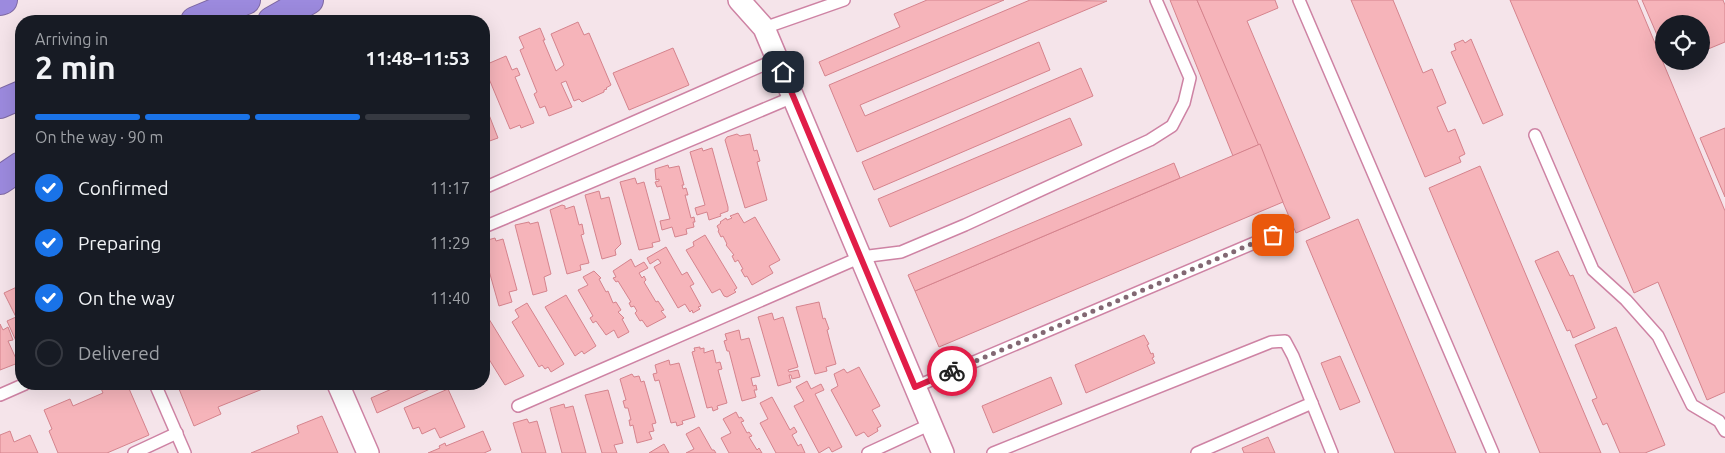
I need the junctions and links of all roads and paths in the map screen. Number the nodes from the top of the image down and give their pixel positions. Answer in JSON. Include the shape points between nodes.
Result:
{"nodes":[{"id":1,"x":246,"y":0,"type":"edge"},
{"id":2,"x":309,"y":0,"type":"edge"},
{"id":3,"x":739,"y":0,"type":"edge"},
{"id":4,"x":844,"y":0,"type":"edge"},
{"id":5,"x":1156,"y":0,"type":"edge"},
{"id":6,"x":1299,"y":0,"type":"edge"},
{"id":7,"x":210,"y":15,"type":"edge"},
{"id":8,"x":283,"y":15,"type":"edge"},
{"id":9,"x":764,"y":28,"type":"junction"},
{"id":10,"x":777,"y":59,"type":"junction"},
{"id":11,"x":793,"y":97,"type":"junction"},
{"id":12,"x":15,"y":98,"type":"edge"},
{"id":13,"x":0,"y":104,"type":"edge"},
{"id":14,"x":1535,"y":134,"type":"dead end"},
{"id":15,"x":15,"y":161,"type":"edge"},
{"id":16,"x":0,"y":167,"type":"edge"},
{"id":17,"x":15,"y":170,"type":"edge"},
{"id":18,"x":0,"y":180,"type":"edge"},
{"id":19,"x":490,"y":185,"type":"edge"},
{"id":20,"x":490,"y":224,"type":"edge"},
{"id":21,"x":1273,"y":235,"type":"dead end"},
{"id":22,"x":860,"y":257,"type":"junction"},
{"id":23,"x":915,"y":387,"type":"junction"},
{"id":24,"x":15,"y":388,"type":"edge"},
{"id":25,"x":158,"y":390,"type":"edge"},
{"id":26,"x":341,"y":390,"type":"edge"},
{"id":27,"x":0,"y":394,"type":"edge"},
{"id":28,"x":1312,"y":403,"type":"junction"},
{"id":29,"x":518,"y":406,"type":"dead end"},
{"id":30,"x":931,"y":424,"type":"junction"},
{"id":31,"x":1725,"y":430,"type":"edge"},
{"id":32,"x":177,"y":434,"type":"junction"},
{"id":33,"x":134,"y":453,"type":"edge"},
{"id":34,"x":185,"y":453,"type":"edge"},
{"id":35,"x":368,"y":453,"type":"edge"},
{"id":36,"x":868,"y":453,"type":"edge"},
{"id":37,"x":943,"y":453,"type":"edge"},
{"id":38,"x":992,"y":453,"type":"edge"},
{"id":39,"x":1197,"y":453,"type":"edge"},
{"id":40,"x":1332,"y":453,"type":"edge"},
{"id":41,"x":1493,"y":453,"type":"edge"}],
"edges":[{"from":1,"to":7,"type":"highway"},
{"from":2,"to":8,"type":"highway"},
{"from":3,"to":9,"type":"street"},
{"from":4,"to":9,"type":"lane"},
{"from":5,"to":22,"type":"lane","via":[[1190,78],[1184,103],[1172,126],[1150,140],[901,252]]},
{"from":6,"to":41,"type":"lane"},
{"from":9,"to":10,"type":"street"},
{"from":10,"to":11,"type":"street"},
{"from":10,"to":19,"type":"lane"},
{"from":11,"to":20,"type":"lane"},
{"from":11,"to":22,"type":"street"},
{"from":12,"to":13,"type":"highway"},
{"from":14,"to":31,"type":"lane","via":[[1593,270],[1658,336],[1692,405],[1719,421]]},
{"from":15,"to":16,"type":"lane"},
{"from":17,"to":18,"type":"highway"},
{"from":21,"to":23,"type":"lane"},
{"from":22,"to":23,"type":"street"},
{"from":22,"to":29,"type":"lane"},
{"from":23,"to":30,"type":"street"},
{"from":24,"to":27,"type":"lane"},
{"from":25,"to":32,"type":"lane"},
{"from":26,"to":35,"type":"street"},
{"from":28,"to":38,"type":"lane","via":[[1285,341],[1271,342]]},
{"from":28,"to":39,"type":"lane"},
{"from":28,"to":40,"type":"lane"},
{"from":30,"to":36,"type":"lane"},
{"from":30,"to":37,"type":"street"},
{"from":32,"to":33,"type":"lane"},
{"from":32,"to":34,"type":"lane"}]}
